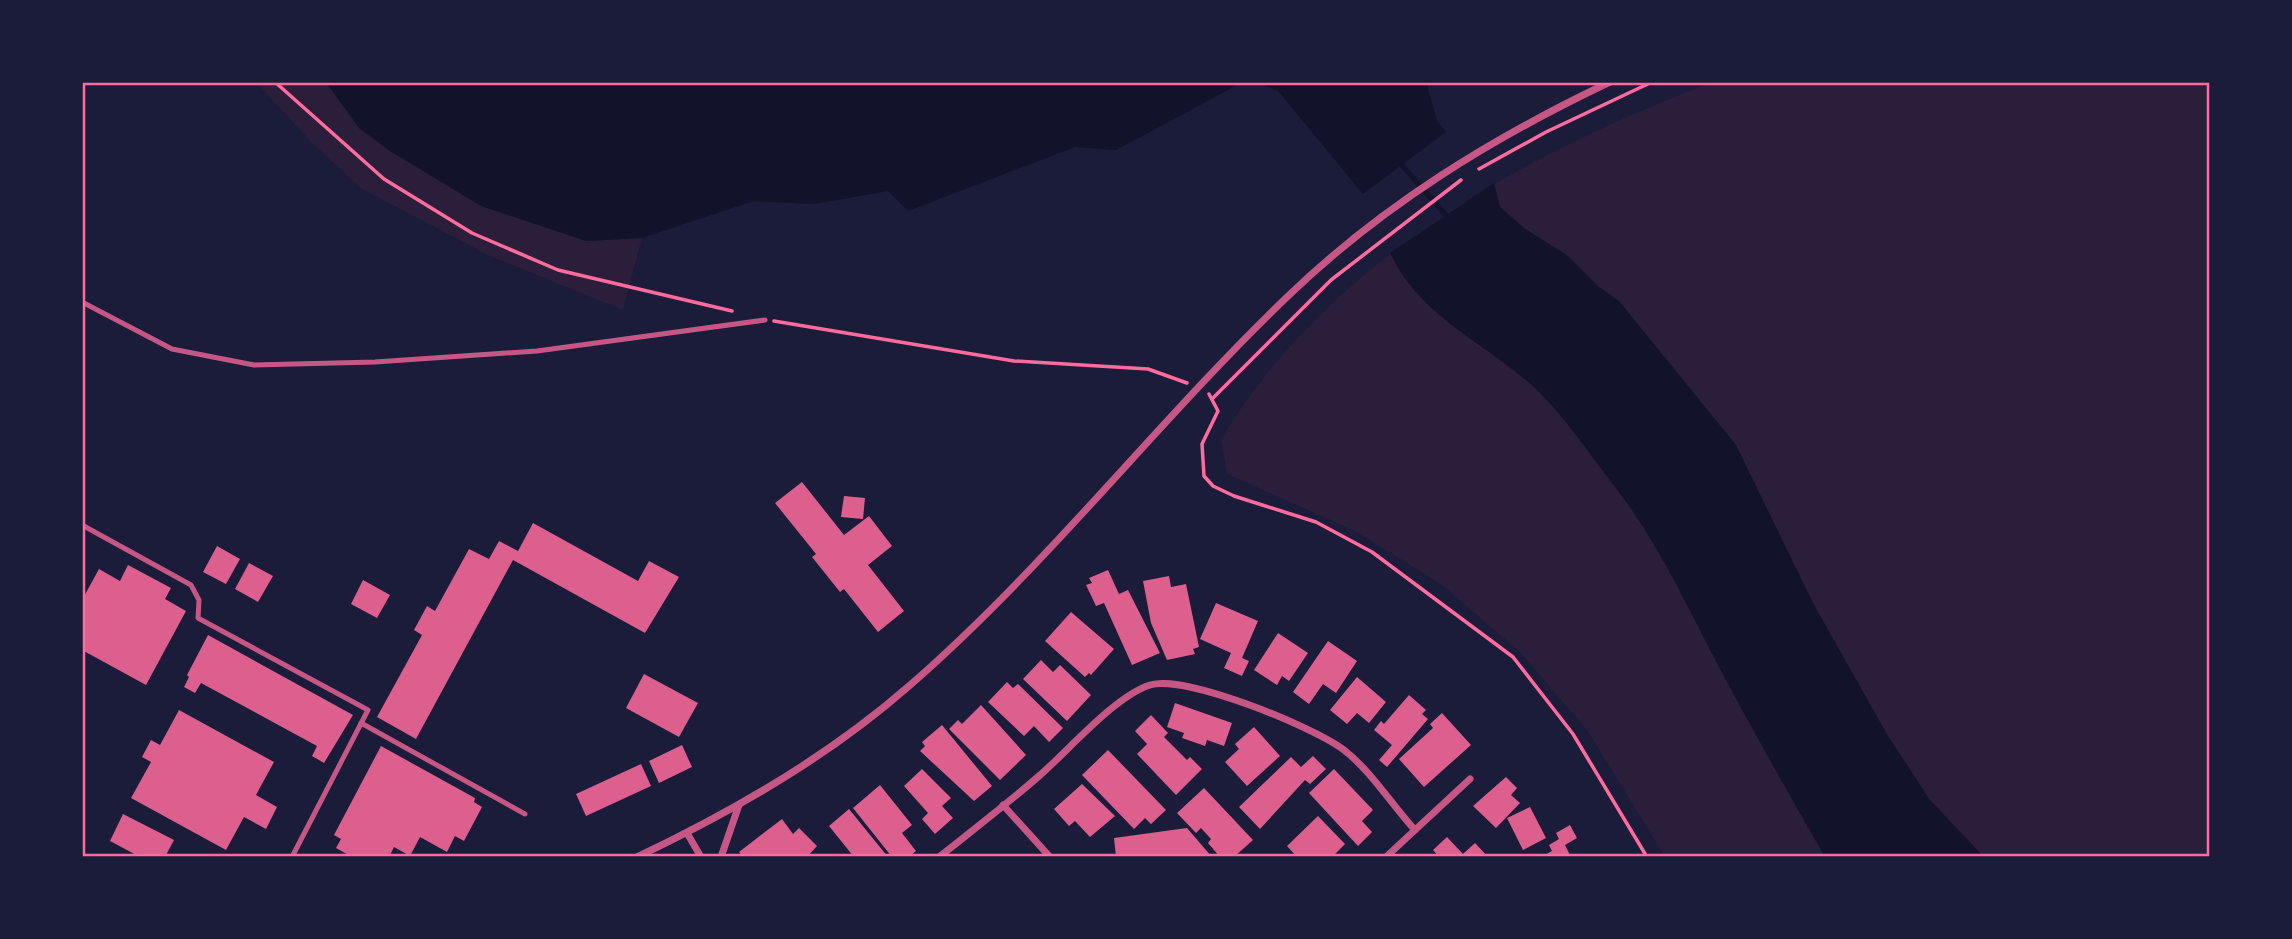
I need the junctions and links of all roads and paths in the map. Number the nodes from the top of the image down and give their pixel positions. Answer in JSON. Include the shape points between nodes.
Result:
{"nodes":[{"id":1,"x":275,"y":82,"type":"edge"},
{"id":2,"x":1610,"y":82,"type":"edge"},
{"id":3,"x":1652,"y":82,"type":"edge"},
{"id":4,"x":82,"y":302,"type":"edge"},
{"id":5,"x":739,"y":313,"type":"dead end"},
{"id":6,"x":765,"y":320,"type":"joint"},
{"id":7,"x":1199,"y":387,"type":"junction"},
{"id":8,"x":1213,"y":398,"type":"junction"},
{"id":9,"x":82,"y":525,"type":"edge"},
{"id":10,"x":361,"y":723,"type":"junction"},
{"id":11,"x":1471,"y":779,"type":"dead end"},
{"id":12,"x":740,"y":805,"type":"junction"},
{"id":13,"x":1003,"y":805,"type":"junction"},
{"id":14,"x":526,"y":814,"type":"dead end"},
{"id":15,"x":1415,"y":830,"type":"junction"},
{"id":16,"x":687,"y":833,"type":"junction"},
{"id":17,"x":292,"y":857,"type":"edge"},
{"id":18,"x":637,"y":857,"type":"edge"},
{"id":19,"x":701,"y":857,"type":"edge"},
{"id":20,"x":721,"y":857,"type":"edge"},
{"id":21,"x":939,"y":857,"type":"edge"},
{"id":22,"x":1050,"y":857,"type":"edge"},
{"id":23,"x":1386,"y":857,"type":"edge"},
{"id":24,"x":1647,"y":857,"type":"edge"}],
"edges":[{"from":1,"to":5,"type":"path","via":[[384,179],[472,233],[558,270]]},
{"from":2,"to":7,"type":"street","via":[[1505,134],[1366,230],[1288,296]]},
{"from":3,"to":8,"type":"path","via":[[1468,175],[1374,244],[1300,308]]},
{"from":4,"to":6,"type":"lane","via":[[172,349],[254,365],[537,351]]},
{"from":6,"to":7,"type":"path","via":[[1014,361],[1148,369]]},
{"from":7,"to":8,"type":"path"},
{"from":7,"to":12,"type":"street","via":[[972,630],[836,743]]},
{"from":8,"to":24,"type":"path","via":[[1217,411],[1202,444],[1204,477],[1234,496],[1316,522],[1372,552],[1513,657],[1573,734]]},
{"from":9,"to":10,"type":"lane","via":[[191,585],[199,600],[198,618],[368,710]]},
{"from":10,"to":14,"type":"lane"},
{"from":10,"to":17,"type":"lane"},
{"from":11,"to":15,"type":"street"},
{"from":12,"to":16,"type":"street"},
{"from":12,"to":20,"type":"street"},
{"from":13,"to":15,"type":"street","via":[[1124,700],[1150,685],[1166,682],[1196,687],[1329,740],[1347,752]]},
{"from":13,"to":21,"type":"street"},
{"from":13,"to":22,"type":"street"},
{"from":15,"to":23,"type":"street"},
{"from":16,"to":18,"type":"street"},
{"from":16,"to":19,"type":"street"}]}
